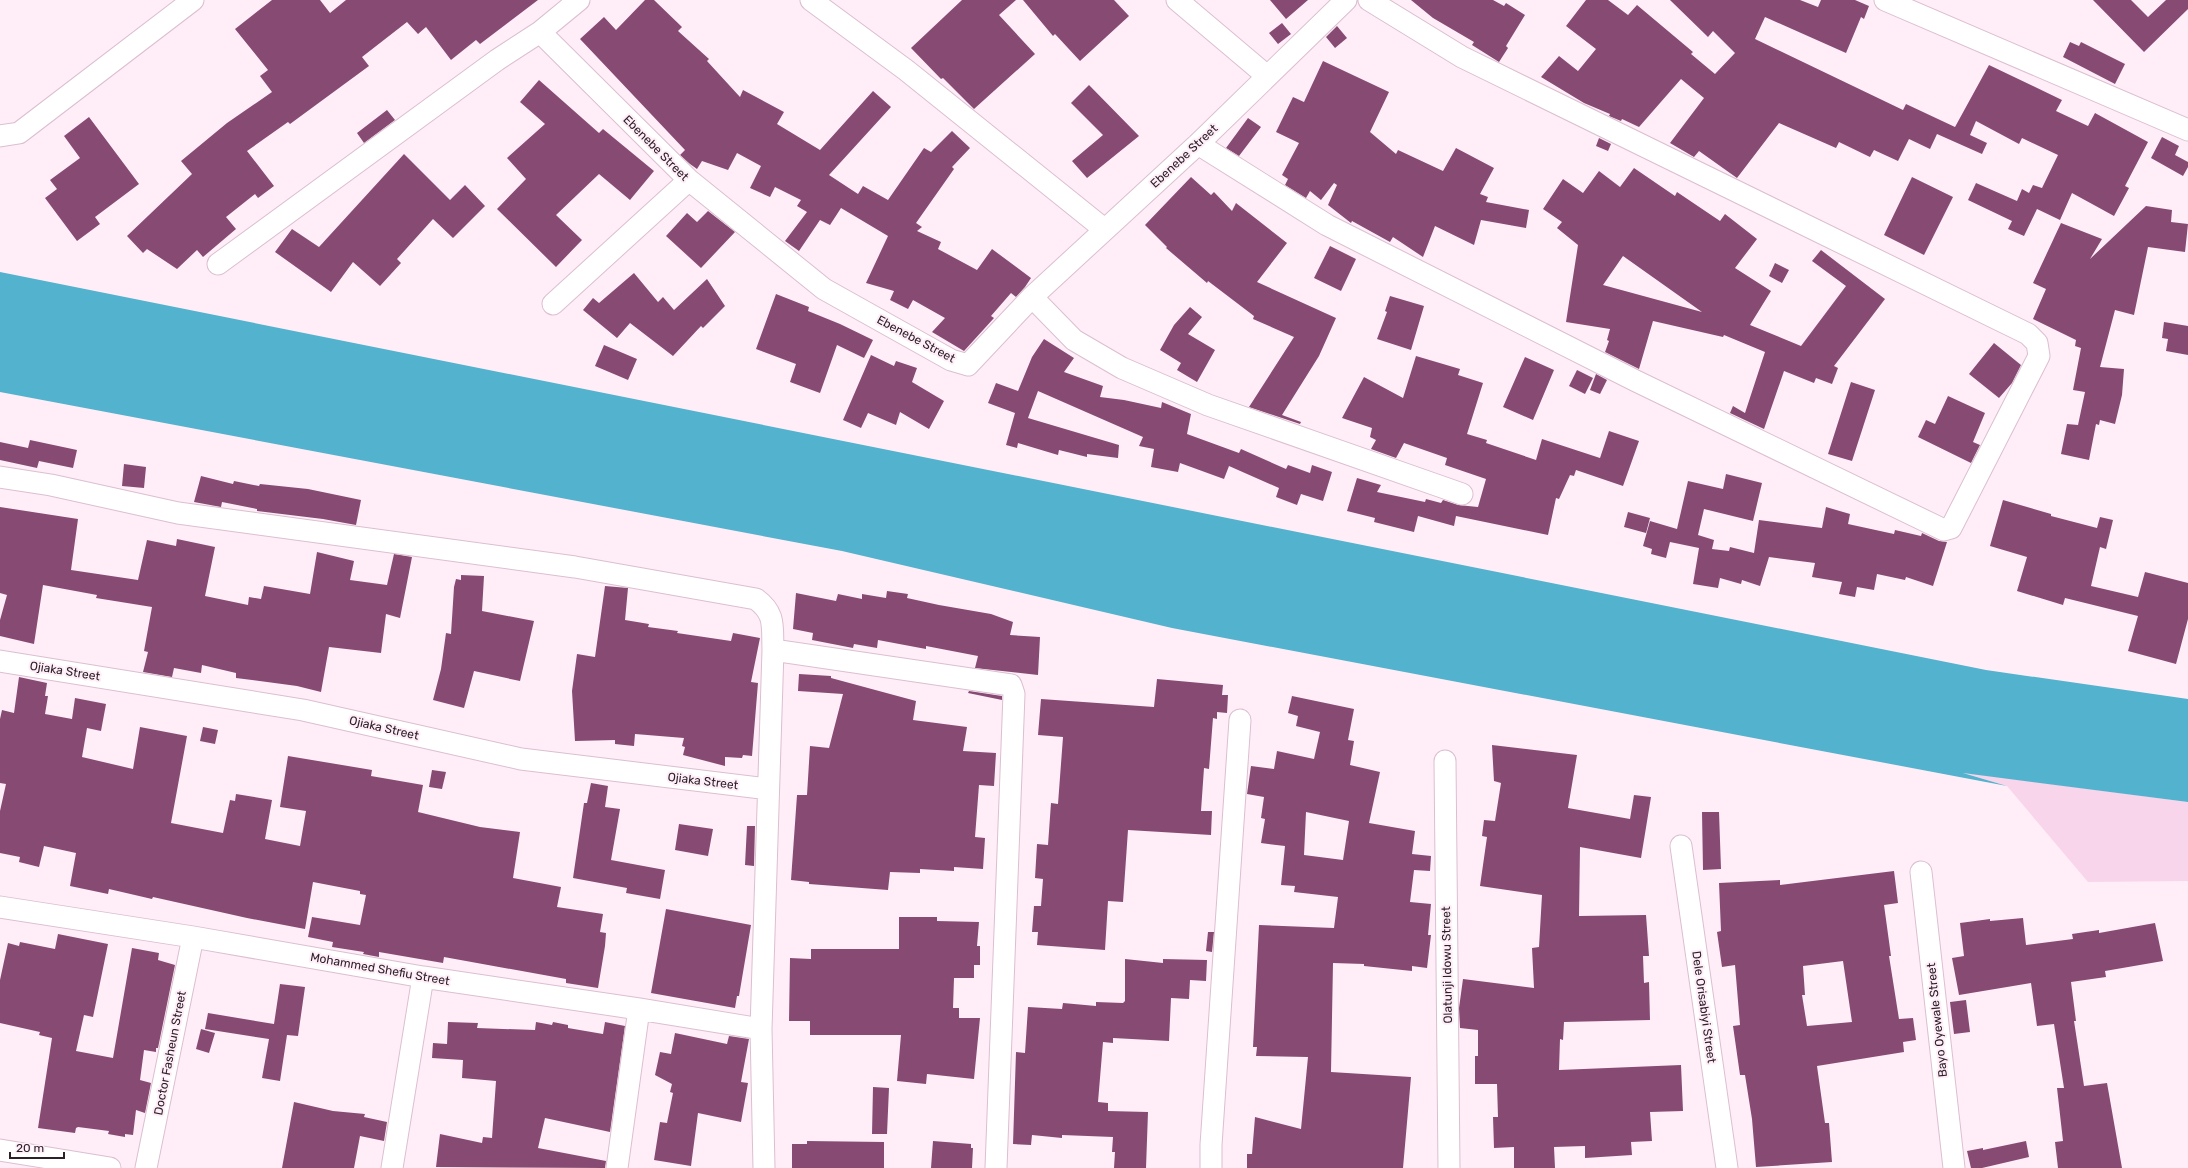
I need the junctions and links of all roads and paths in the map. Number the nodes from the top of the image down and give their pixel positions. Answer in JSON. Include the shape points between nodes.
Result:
{"nodes":[{"id":1,"x":193,"y":0,"type":"edge"},
{"id":2,"x":579,"y":0,"type":"edge"},
{"id":3,"x":811,"y":0,"type":"edge"},
{"id":4,"x":1177,"y":0,"type":"edge"},
{"id":5,"x":1346,"y":0,"type":"edge"},
{"id":6,"x":1369,"y":0,"type":"edge"},
{"id":7,"x":1885,"y":0,"type":"edge"},
{"id":8,"x":540,"y":32,"type":"junction"},
{"id":9,"x":1267,"y":76,"type":"junction"},
{"id":10,"x":2188,"y":130,"type":"edge"},
{"id":11,"x":0,"y":136,"type":"edge"},
{"id":12,"x":1198,"y":144,"type":"junction"},
{"id":13,"x":689,"y":180,"type":"junction"},
{"id":14,"x":1104,"y":229,"type":"junction"},
{"id":15,"x":218,"y":264,"type":"dead end"},
{"id":16,"x":1032,"y":297,"type":"junction"},
{"id":17,"x":554,"y":304,"type":"dead end"},
{"id":18,"x":0,"y":477,"type":"edge"},
{"id":19,"x":1462,"y":494,"type":"dead end"},
{"id":20,"x":773,"y":650,"type":"junction"},
{"id":21,"x":0,"y":661,"type":"edge"},
{"id":22,"x":1240,"y":720,"type":"dead end"},
{"id":23,"x":1445,"y":761,"type":"dead end"},
{"id":24,"x":768,"y":789,"type":"junction"},
{"id":25,"x":1680,"y":846,"type":"dead end"},
{"id":26,"x":1921,"y":872,"type":"dead end"},
{"id":27,"x":0,"y":907,"type":"edge"},
{"id":28,"x":193,"y":937,"type":"junction"},
{"id":29,"x":424,"y":977,"type":"junction"},
{"id":30,"x":639,"y":1009,"type":"junction"},
{"id":31,"x":761,"y":1029,"type":"junction"},
{"id":32,"x":0,"y":1150,"type":"edge"},
{"id":33,"x":110,"y":1168,"type":"edge"},
{"id":34,"x":146,"y":1168,"type":"edge"},
{"id":35,"x":392,"y":1168,"type":"edge"},
{"id":36,"x":617,"y":1168,"type":"edge"},
{"id":37,"x":764,"y":1168,"type":"edge"},
{"id":38,"x":996,"y":1168,"type":"edge"},
{"id":39,"x":1211,"y":1168,"type":"edge"},
{"id":40,"x":1449,"y":1168,"type":"edge"},
{"id":41,"x":1727,"y":1168,"type":"edge"},
{"id":42,"x":1954,"y":1168,"type":"edge"}],
"edges":[{"from":1,"to":11,"type":"street","via":[[19,133]]},
{"from":2,"to":8,"type":"street"},
{"from":3,"to":14,"type":"street","via":[[906,70]]},
{"from":4,"to":9,"type":"street"},
{"from":5,"to":9,"type":"street","name":"Ebenebe Street"},
{"from":6,"to":12,"type":"street","via":[[1462,56],[2028,334],[2037,343],[2039,356],[1951,528],[1944,530],[1895,507],[1636,381],[1334,228]]},
{"from":7,"to":10,"type":"street"},
{"from":8,"to":13,"type":"street","name":"Ebenebe Street"},
{"from":8,"to":15,"type":"street","via":[[491,64]]},
{"from":9,"to":12,"type":"street","name":"Ebenebe Street"},
{"from":12,"to":14,"type":"street","name":"Ebenebe Street"},
{"from":13,"to":16,"type":"street","name":"Ebenebe Street","via":[[824,289],[951,360],[968,365]]},
{"from":13,"to":17,"type":"street"},
{"from":14,"to":16,"type":"street","name":"Ebenebe Street"},
{"from":16,"to":19,"type":"street","via":[[1074,340],[1122,368],[1208,405]]},
{"from":18,"to":20,"type":"street","via":[[51,485],[178,513],[575,567],[756,599],[766,606],[772,616]]},
{"from":20,"to":24,"type":"street"},
{"from":20,"to":38,"type":"street","via":[[1012,685],[1014,694]]},
{"from":21,"to":24,"type":"street","name":"Ojiaka Street","via":[[303,710],[521,759]]},
{"from":22,"to":39,"type":"street","via":[[1211,1137]]},
{"from":23,"to":40,"type":"street","name":"Olatunji Idowu Street"},
{"from":24,"to":31,"type":"street"},
{"from":25,"to":41,"type":"street","name":"Dele Orisabiyi Street"},
{"from":26,"to":42,"type":"street","name":"Bayo Oyewale Street"},
{"from":27,"to":28,"type":"street","name":"Mohammed Shefiu Street"},
{"from":28,"to":29,"type":"street","name":"Mohammed Shefiu Street"},
{"from":28,"to":34,"type":"street","name":"Doctor Fasheun Street"},
{"from":29,"to":30,"type":"street","name":"Mohammed Shefiu Street"},
{"from":29,"to":35,"type":"street"},
{"from":30,"to":31,"type":"street","name":"Mohammed Shefiu Street"},
{"from":30,"to":36,"type":"street"},
{"from":31,"to":37,"type":"street"},
{"from":32,"to":33,"type":"street"}]}
